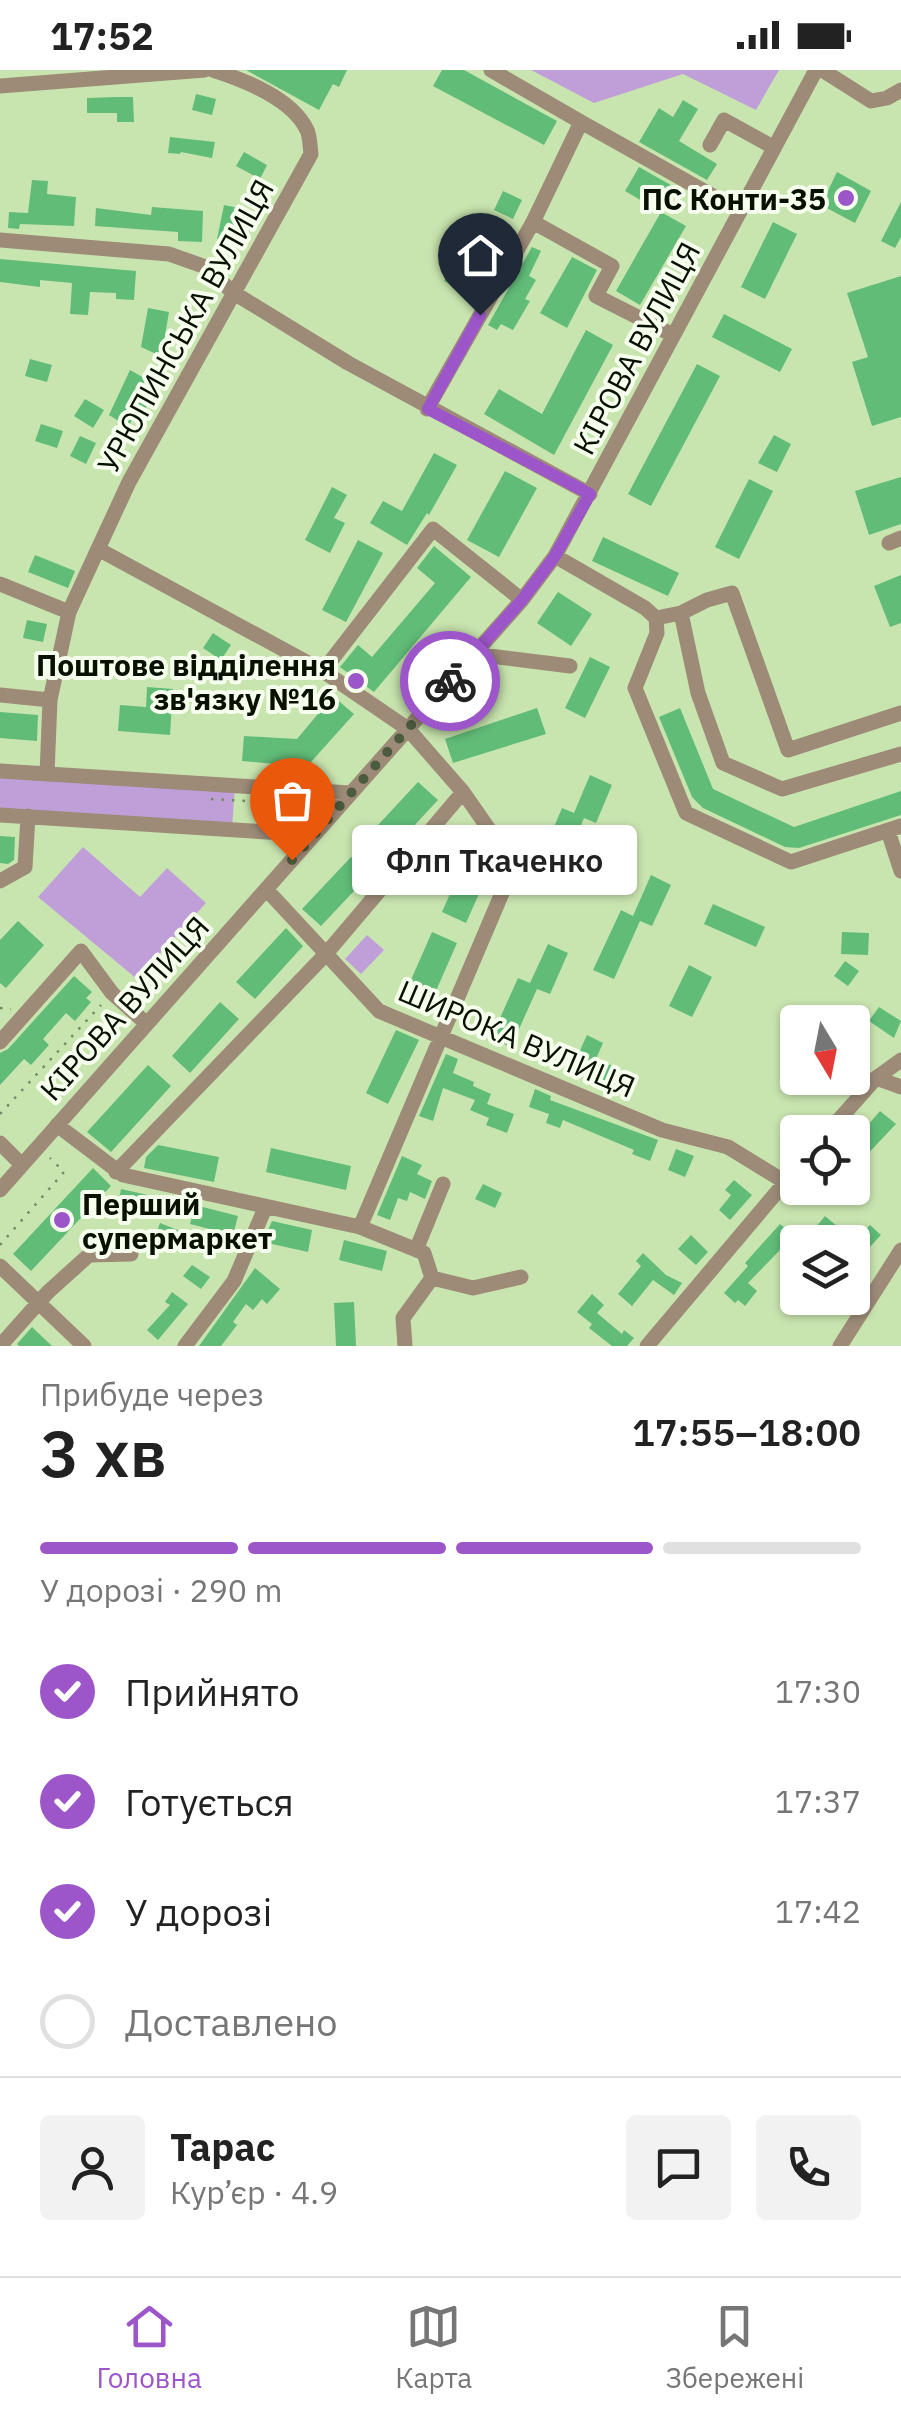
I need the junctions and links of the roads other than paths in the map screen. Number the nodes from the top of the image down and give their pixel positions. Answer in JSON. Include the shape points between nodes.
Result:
{"nodes":[{"id":1,"x":196,"y":70,"type":"edge"},
{"id":2,"x":205,"y":70,"type":"edge"},
{"id":3,"x":213,"y":70,"type":"edge"},
{"id":4,"x":491,"y":70,"type":"edge"},
{"id":5,"x":819,"y":70,"type":"edge"},
{"id":6,"x":78,"y":76,"type":"edge"},
{"id":7,"x":0,"y":86,"type":"edge"},
{"id":8,"x":901,"y":90,"type":"edge"},
{"id":9,"x":581,"y":122,"type":"junction"},
{"id":10,"x":710,"y":145,"type":"dead end"},
{"id":11,"x":773,"y":147,"type":"junction"},
{"id":12,"x":738,"y":210,"type":"junction"},
{"id":13,"x":533,"y":222,"type":"junction"},
{"id":14,"x":0,"y":240,"type":"edge"},
{"id":15,"x":234,"y":293,"type":"junction"},
{"id":16,"x":673,"y":335,"type":"junction"},
{"id":17,"x":428,"y":409,"type":"junction"},
{"id":18,"x":590,"y":494,"type":"junction"},
{"id":19,"x":98,"y":549,"type":"junction"},
{"id":20,"x":555,"y":556,"type":"junction"},
{"id":21,"x":0,"y":584,"type":"edge"},
{"id":22,"x":522,"y":600,"type":"junction"},
{"id":23,"x":69,"y":612,"type":"junction"},
{"id":24,"x":681,"y":613,"type":"junction"},
{"id":25,"x":656,"y":618,"type":"junction"},
{"id":26,"x":474,"y":654,"type":"junction"},
{"id":27,"x":570,"y":666,"type":"dead end"},
{"id":28,"x":323,"y":671,"type":"junction"},
{"id":29,"x":0,"y":695,"type":"edge"},
{"id":30,"x":50,"y":700,"type":"junction"},
{"id":31,"x":901,"y":713,"type":"edge"},
{"id":32,"x":408,"y":729,"type":"junction"},
{"id":33,"x":901,"y":754,"type":"edge"},
{"id":34,"x":0,"y":770,"type":"edge"},
{"id":35,"x":48,"y":774,"type":"junction"},
{"id":36,"x":463,"y":792,"type":"junction"},
{"id":37,"x":351,"y":793,"type":"junction"},
{"id":38,"x":0,"y":814,"type":"edge"},
{"id":39,"x":28,"y":816,"type":"junction"},
{"id":40,"x":894,"y":828,"type":"edge"},
{"id":41,"x":314,"y":834,"type":"junction"},
{"id":42,"x":901,"y":871,"type":"edge"},
{"id":43,"x":0,"y":881,"type":"edge"},
{"id":44,"x":266,"y":890,"type":"junction"},
{"id":45,"x":325,"y":955,"type":"junction"},
{"id":46,"x":147,"y":1024,"type":"junction"},
{"id":47,"x":439,"y":1036,"type":"junction"},
{"id":48,"x":0,"y":1042,"type":"edge"},
{"id":49,"x":901,"y":1060,"type":"edge"},
{"id":50,"x":876,"y":1078,"type":"junction"},
{"id":51,"x":901,"y":1088,"type":"edge"},
{"id":52,"x":843,"y":1115,"type":"edge"},
{"id":53,"x":57,"y":1125,"type":"junction"},
{"id":54,"x":0,"y":1144,"type":"edge"},
{"id":55,"x":22,"y":1164,"type":"junction"},
{"id":56,"x":116,"y":1172,"type":"junction"},
{"id":57,"x":780,"y":1180,"type":"edge"},
{"id":58,"x":444,"y":1184,"type":"dead end"},
{"id":59,"x":780,"y":1187,"type":"edge"},
{"id":60,"x":0,"y":1190,"type":"edge"},
{"id":61,"x":265,"y":1208,"type":"junction"},
{"id":62,"x":360,"y":1227,"type":"junction"},
{"id":63,"x":416,"y":1250,"type":"junction"},
{"id":64,"x":901,"y":1250,"type":"edge"},
{"id":65,"x":131,"y":1254,"type":"dead end"},
{"id":66,"x":0,"y":1266,"type":"edge"},
{"id":67,"x":432,"y":1278,"type":"junction"},
{"id":68,"x":521,"y":1278,"type":"dead end"},
{"id":69,"x":38,"y":1303,"type":"junction"},
{"id":70,"x":0,"y":1346,"type":"edge"},
{"id":71,"x":84,"y":1346,"type":"edge"},
{"id":72,"x":185,"y":1346,"type":"edge"},
{"id":73,"x":406,"y":1346,"type":"edge"},
{"id":74,"x":647,"y":1346,"type":"edge"},
{"id":75,"x":840,"y":1346,"type":"edge"}],
"edges":[{"from":1,"to":2,"type":"street"},
{"from":1,"to":6,"type":"street"},
{"from":3,"to":15,"type":"street","name":"УРЮПИНСЬКА ВУЛИЦЯ","via":[[278,99],[307,129],[311,154]]},
{"from":4,"to":9,"type":"street"},
{"from":5,"to":8,"type":"street","via":[[871,101]]},
{"from":5,"to":11,"type":"street","name":"КІРОВА ВУЛИЦЯ"},
{"from":6,"to":7,"type":"street"},
{"from":9,"to":12,"type":"street"},
{"from":9,"to":13,"type":"street"},
{"from":10,"to":11,"type":"street","via":[[724,120]]},
{"from":11,"to":12,"type":"street","name":"КІРОВА ВУЛИЦЯ"},
{"from":12,"to":16,"type":"street","name":"КІРОВА ВУЛИЦЯ"},
{"from":13,"to":16,"type":"street","via":[[612,266],[596,296]]},
{"from":13,"to":17,"type":"street"},
{"from":14,"to":15,"type":"street","via":[[169,254],[204,266]]},
{"from":15,"to":17,"type":"street"},
{"from":15,"to":19,"type":"street","name":"УРЮПИНСЬКА ВУЛИЦЯ"},
{"from":16,"to":18,"type":"street","name":"КІРОВА ВУЛИЦЯ"},
{"from":17,"to":18,"type":"street"},
{"from":18,"to":20,"type":"street","name":"КІРОВА ВУЛИЦЯ"},
{"from":19,"to":23,"type":"street","name":"УРЮПИНСЬКА ВУЛИЦЯ"},
{"from":19,"to":28,"type":"street"},
{"from":20,"to":22,"type":"street","name":"КІРОВА ВУЛИЦЯ"},
{"from":20,"to":25,"type":"street"},
{"from":21,"to":23,"type":"street"},
{"from":22,"to":26,"type":"street","name":"КІРОВА ВУЛИЦЯ"},
{"from":22,"to":28,"type":"street","via":[[433,529]]},
{"from":23,"to":30,"type":"street","name":"УРЮПИНСЬКА ВУЛИЦЯ"},
{"from":24,"to":25,"type":"street"},
{"from":24,"to":31,"type":"street","via":[[732,593],[788,750]]},
{"from":24,"to":33,"type":"street","via":[[698,694],[723,763],[782,789]]},
{"from":25,"to":40,"type":"street","via":[[657,633],[635,688],[686,813],[791,862]]},
{"from":26,"to":27,"type":"street"},
{"from":26,"to":32,"type":"street","name":"КІРОВА ВУЛИЦЯ"},
{"from":28,"to":32,"type":"street"},
{"from":29,"to":30,"type":"street"},
{"from":30,"to":35,"type":"street","name":"УРЮПИНСЬКА ВУЛИЦЯ"},
{"from":32,"to":36,"type":"street"},
{"from":32,"to":37,"type":"street","name":"КІРОВА ВУЛИЦЯ"},
{"from":34,"to":35,"type":"street"},
{"from":35,"to":37,"type":"street"},
{"from":36,"to":45,"type":"street"},
{"from":36,"to":47,"type":"street","via":[[514,865]]},
{"from":37,"to":41,"type":"street","name":"КІРОВА ВУЛИЦЯ"},
{"from":38,"to":39,"type":"street"},
{"from":39,"to":41,"type":"street"},
{"from":39,"to":43,"type":"street","via":[[26,866]]},
{"from":40,"to":42,"type":"street"},
{"from":41,"to":44,"type":"street","name":"КІРОВА ВУЛИЦЯ"},
{"from":44,"to":45,"type":"street","name":"ШИРОКА ВУЛИЦЯ"},
{"from":44,"to":46,"type":"street","name":"КІРОВА ВУЛИЦЯ"},
{"from":45,"to":47,"type":"street","name":"ШИРОКА ВУЛИЦЯ","via":[[378,1011]]},
{"from":45,"to":56,"type":"street"},
{"from":46,"to":48,"type":"street","via":[[112,993],[81,951]]},
{"from":46,"to":53,"type":"street","name":"КІРОВА ВУЛИЦЯ"},
{"from":47,"to":57,"type":"street","name":"ШИРОКА ВУЛИЦЯ","via":[[662,1130],[728,1147]]},
{"from":47,"to":62,"type":"street"},
{"from":49,"to":50,"type":"street"},
{"from":50,"to":51,"type":"street"},
{"from":50,"to":52,"type":"street"},
{"from":53,"to":55,"type":"street","name":"КІРОВА ВУЛИЦЯ"},
{"from":53,"to":56,"type":"street"},
{"from":54,"to":55,"type":"street"},
{"from":55,"to":60,"type":"street","name":"КІРОВА ВУЛИЦЯ"},
{"from":56,"to":61,"type":"street"},
{"from":58,"to":63,"type":"street"},
{"from":59,"to":74,"type":"street"},
{"from":61,"to":62,"type":"street"},
{"from":61,"to":72,"type":"street","via":[[234,1281]]},
{"from":62,"to":63,"type":"street"},
{"from":63,"to":67,"type":"street","via":[[424,1253]]},
{"from":64,"to":75,"type":"street"},
{"from":65,"to":69,"type":"street","via":[[89,1255]]},
{"from":66,"to":69,"type":"street"},
{"from":67,"to":68,"type":"street","via":[[472,1288]]},
{"from":67,"to":73,"type":"street","via":[[403,1318]]},
{"from":69,"to":70,"type":"street"},
{"from":69,"to":71,"type":"street"}]}
